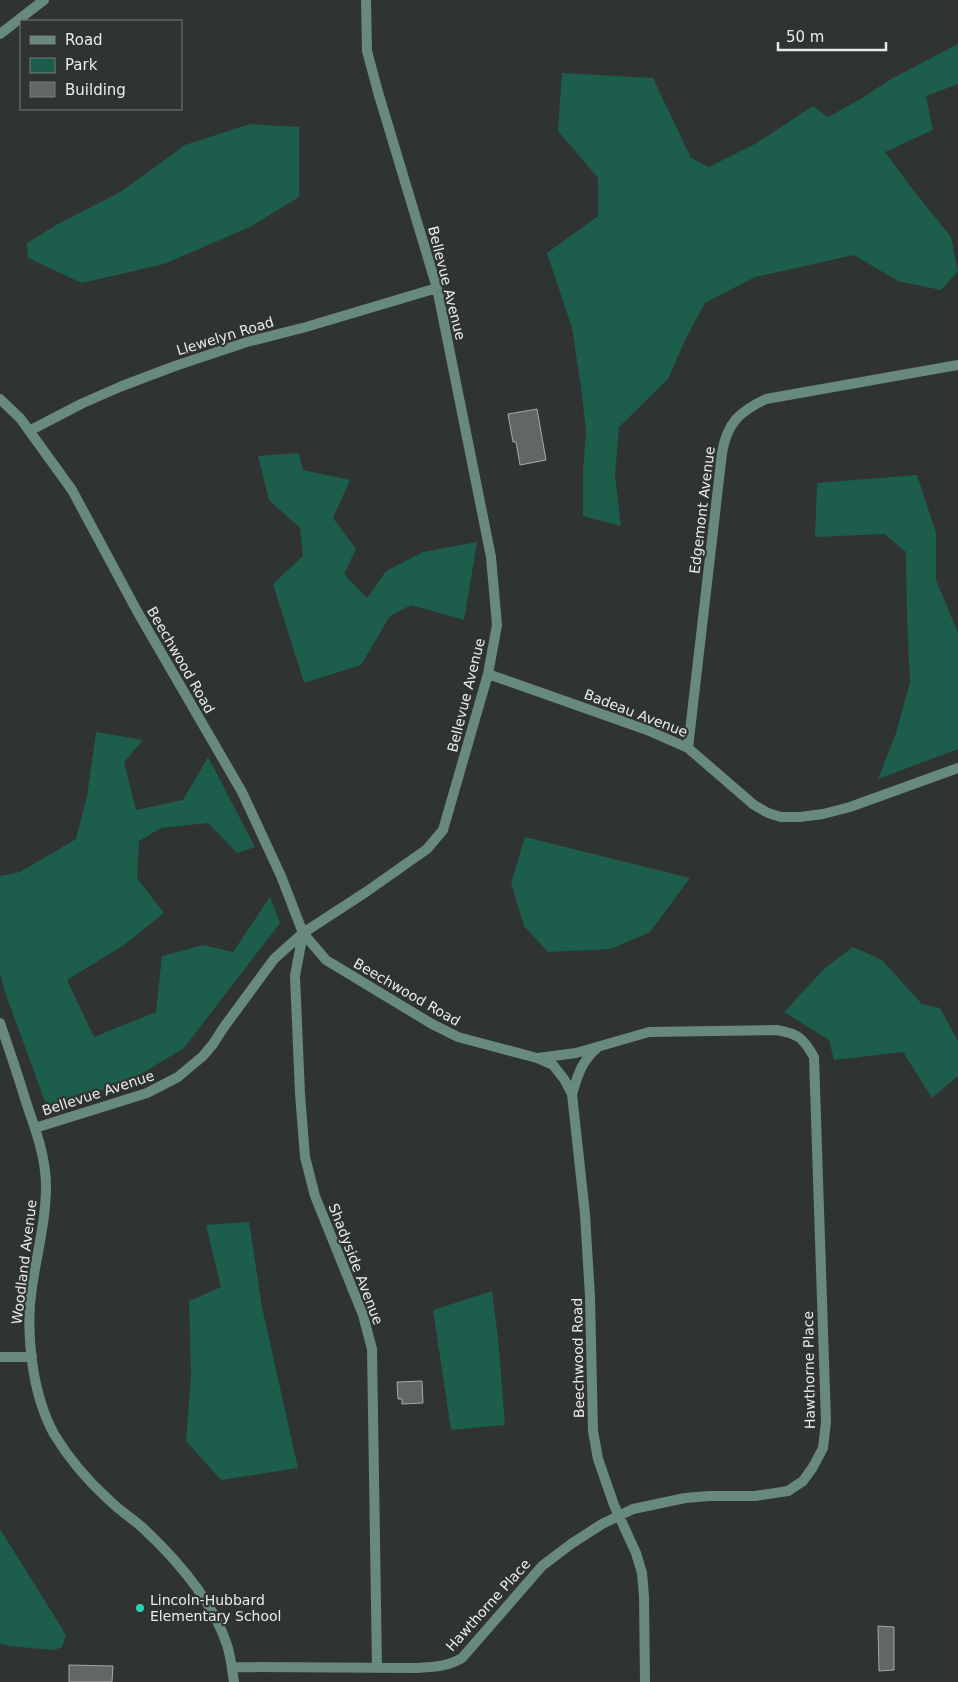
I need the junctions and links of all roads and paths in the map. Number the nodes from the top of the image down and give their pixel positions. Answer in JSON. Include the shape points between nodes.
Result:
{"nodes":[{"id":1,"x":44,"y":0,"type":"edge"},
{"id":2,"x":366,"y":0,"type":"edge"},
{"id":3,"x":0,"y":34,"type":"edge"},
{"id":4,"x":437,"y":288,"type":"junction"},
{"id":5,"x":958,"y":365,"type":"edge"},
{"id":6,"x":0,"y":399,"type":"edge"},
{"id":7,"x":30,"y":431,"type":"junction"},
{"id":8,"x":488,"y":674,"type":"junction"},
{"id":9,"x":688,"y":748,"type":"junction"},
{"id":10,"x":958,"y":768,"type":"edge"},
{"id":11,"x":303,"y":933,"type":"junction"},
{"id":12,"x":0,"y":1023,"type":"edge"},
{"id":13,"x":597,"y":1048,"type":"junction"},
{"id":14,"x":537,"y":1058,"type":"junction"},
{"id":15,"x":572,"y":1094,"type":"junction"},
{"id":16,"x":35,"y":1128,"type":"junction"},
{"id":17,"x":32,"y":1357,"type":"junction"},
{"id":18,"x":0,"y":1358,"type":"edge"},
{"id":19,"x":618,"y":1517,"type":"junction"},
{"id":20,"x":232,"y":1667,"type":"junction"},
{"id":21,"x":377,"y":1668,"type":"junction"},
{"id":22,"x":234,"y":1682,"type":"edge"},
{"id":23,"x":645,"y":1682,"type":"edge"}],
"edges":[{"from":1,"to":3,"type":"street"},
{"from":2,"to":4,"type":"street","name":"Bellevue Avenue","via":[[369,59]]},
{"from":4,"to":7,"type":"street","name":"Llewelyn Road","via":[[175,366],[83,403]]},
{"from":4,"to":8,"type":"street","name":"Bellevue Avenue","via":[[491,557],[497,625]]},
{"from":5,"to":9,"type":"street","name":"Edgemont Avenue","via":[[766,399],[748,408],[734,422],[722,453]]},
{"from":6,"to":7,"type":"street","name":"Beechwood Road"},
{"from":7,"to":11,"type":"street","name":"Beechwood Road","via":[[72,490],[137,611],[242,792]]},
{"from":8,"to":9,"type":"street","name":"Badeau Avenue","via":[[647,730]]},
{"from":8,"to":11,"type":"street","name":"Bellevue Avenue","via":[[443,830],[427,848]]},
{"from":9,"to":10,"type":"street","name":"Badeau Avenue","via":[[754,805],[781,817],[815,815],[850,807]]},
{"from":11,"to":14,"type":"street","name":"Beechwood Road","via":[[326,960],[432,1024],[458,1037]]},
{"from":11,"to":16,"type":"street","name":"Bellevue Avenue","via":[[263,972],[213,1044],[178,1076],[147,1093]]},
{"from":11,"to":21,"type":"street","name":"Shadyside Avenue","via":[[295,976],[305,1157],[315,1196],[363,1315],[372,1349]]},
{"from":12,"to":16,"type":"street","name":"Woodland Avenue"},
{"from":13,"to":14,"type":"street","name":"Hawthorne Place"},
{"from":13,"to":15,"type":"street","name":"Hawthorne Place","via":[[581,1066]]},
{"from":13,"to":19,"type":"street","name":"Hawthorne Place","via":[[650,1032],[777,1030],[794,1033],[814,1057],[826,1422],[823,1448],[803,1481],[788,1491],[755,1496],[685,1498],[633,1509]]},
{"from":14,"to":15,"type":"street","name":"Beechwood Road","via":[[553,1065]]},
{"from":15,"to":19,"type":"street","name":"Beechwood Road","via":[[585,1214],[593,1431],[598,1459]]},
{"from":16,"to":17,"type":"street","name":"Woodland Avenue","via":[[46,1184],[45,1213],[29,1314]]},
{"from":17,"to":18,"type":"street"},
{"from":17,"to":20,"type":"street","name":"Woodland Avenue","via":[[40,1398],[54,1433],[79,1470],[160,1545],[187,1575],[220,1626]]},
{"from":19,"to":21,"type":"street","name":"Hawthorne Place","via":[[602,1524],[542,1566],[462,1658],[444,1666]]},
{"from":19,"to":23,"type":"street","name":"Beechwood Road","via":[[642,1573]]},
{"from":20,"to":21,"type":"street","name":"Hawthorne Place"},
{"from":20,"to":22,"type":"street","name":"Woodland Avenue"}]}
